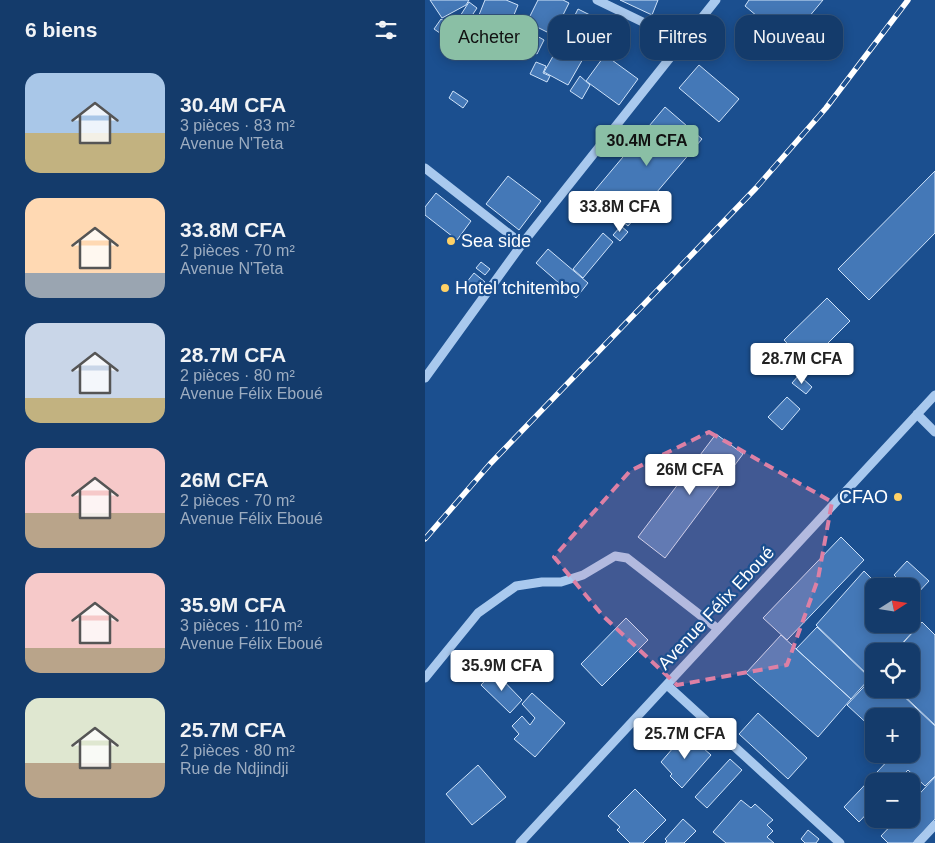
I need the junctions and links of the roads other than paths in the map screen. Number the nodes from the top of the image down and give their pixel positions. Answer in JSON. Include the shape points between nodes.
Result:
{"nodes":[{"id":1,"x":597,"y":0,"type":"edge"},
{"id":2,"x":716,"y":0,"type":"edge"},
{"id":3,"x":704,"y":15,"type":"edge"},
{"id":4,"x":640,"y":21,"type":"edge"},
{"id":5,"x":667,"y":60,"type":"edge"},
{"id":6,"x":425,"y":168,"type":"edge"},
{"id":7,"x":522,"y":244,"type":"junction"},
{"id":8,"x":425,"y":378,"type":"edge"},
{"id":9,"x":935,"y":395,"type":"edge"},
{"id":10,"x":917,"y":414,"type":"junction"},
{"id":11,"x":935,"y":432,"type":"edge"},
{"id":12,"x":718,"y":629,"type":"junction"},
{"id":13,"x":425,"y":678,"type":"edge"},
{"id":14,"x":667,"y":685,"type":"junction"},
{"id":15,"x":935,"y":825,"type":"edge"},
{"id":16,"x":521,"y":843,"type":"edge"},
{"id":17,"x":840,"y":843,"type":"edge"},
{"id":18,"x":918,"y":843,"type":"edge"}],
"edges":[{"from":1,"to":4,"type":"street"},
{"from":2,"to":3,"type":"street"},
{"from":5,"to":7,"type":"street"},
{"from":6,"to":7,"type":"street"},
{"from":7,"to":8,"type":"street"},
{"from":9,"to":10,"type":"street","name":"Avenue Félix Eboué"},
{"from":10,"to":11,"type":"street"},
{"from":10,"to":12,"type":"street","name":"Avenue Félix Eboué"},
{"from":12,"to":13,"type":"street","via":[[627,558],[615,556],[583,575],[561,582],[516,586],[478,613]]},
{"from":12,"to":14,"type":"street","name":"Avenue Félix Eboué"},
{"from":14,"to":16,"type":"street","name":"Avenue Félix Eboué"},
{"from":14,"to":17,"type":"street"},
{"from":15,"to":18,"type":"street"}]}
